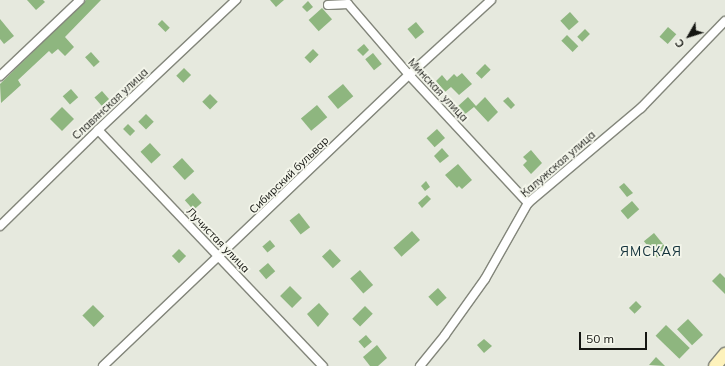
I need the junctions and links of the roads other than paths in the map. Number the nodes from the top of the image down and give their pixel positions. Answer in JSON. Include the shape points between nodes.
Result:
{"nodes":[{"id":1,"x":80,"y":0,"type":"edge"},
{"id":2,"x":236,"y":0,"type":"edge"},
{"id":3,"x":491,"y":0,"type":"edge"},
{"id":4,"x":328,"y":5,"type":"dead end"},
{"id":5,"x":725,"y":21,"type":"edge"},
{"id":6,"x":409,"y":75,"type":"junction"},
{"id":7,"x":0,"y":76,"type":"edge"},
{"id":8,"x":98,"y":130,"type":"junction"},
{"id":9,"x":528,"y":203,"type":"junction"},
{"id":10,"x":0,"y":226,"type":"edge"},
{"id":11,"x":220,"y":257,"type":"junction"},
{"id":12,"x":725,"y":354,"type":"edge"},
{"id":13,"x":103,"y":366,"type":"edge"},
{"id":14,"x":323,"y":366,"type":"edge"},
{"id":15,"x":420,"y":366,"type":"edge"},
{"id":16,"x":715,"y":366,"type":"edge"}],
"edges":[{"from":1,"to":7,"type":"street"},
{"from":2,"to":8,"type":"street","name":"Славянская улица"},
{"from":3,"to":6,"type":"street","name":"Сибирский бульвар"},
{"from":4,"to":6,"type":"street","name":"Минская улица","via":[[348,4]]},
{"from":5,"to":9,"type":"street","name":"Калужская улица","via":[[641,108]]},
{"from":6,"to":9,"type":"street","name":"Минская улица"},
{"from":6,"to":11,"type":"street","name":"Сибирский бульвар"},
{"from":8,"to":10,"type":"street","name":"Славянская улица"},
{"from":8,"to":11,"type":"street","name":"Лучистая улица"},
{"from":9,"to":15,"type":"street","name":"Калужская улица","via":[[485,279]]},
{"from":11,"to":13,"type":"street","name":"Сибирский бульвар"},
{"from":11,"to":14,"type":"street","name":"Лучистая улица"},
{"from":12,"to":16,"type":"main road"}]}
